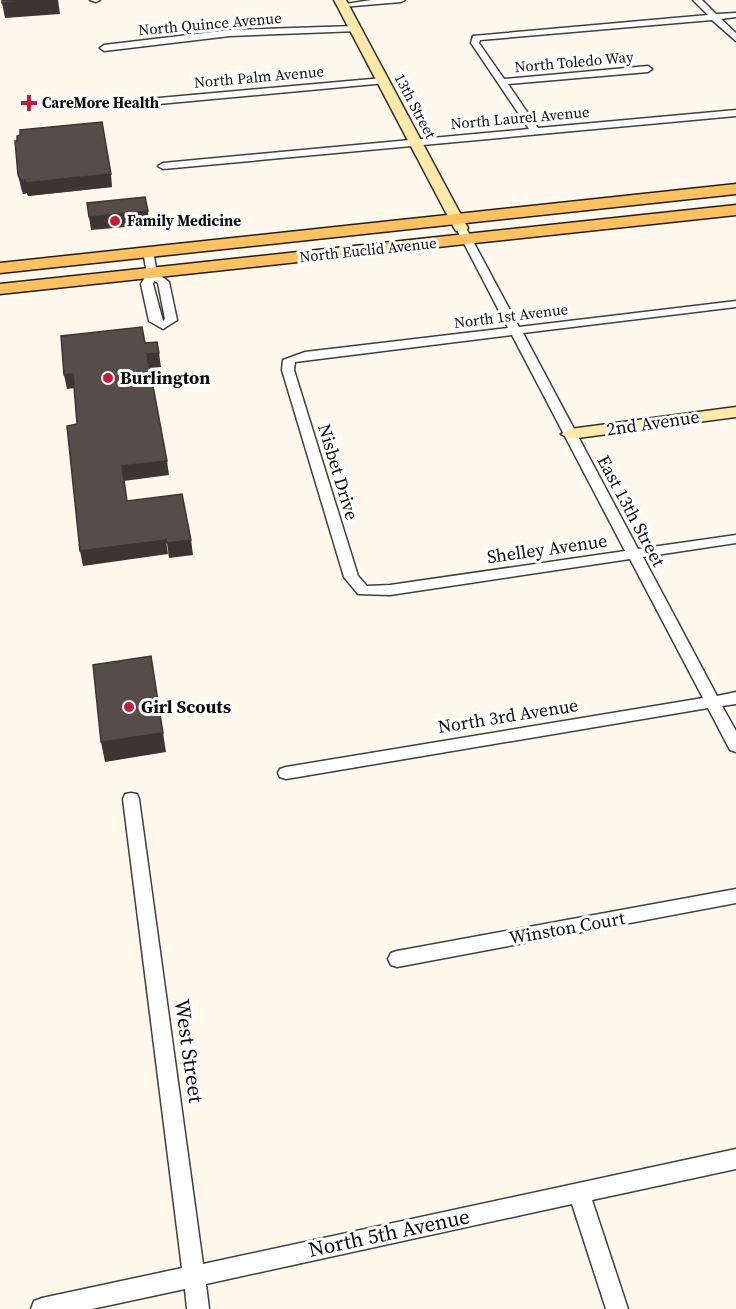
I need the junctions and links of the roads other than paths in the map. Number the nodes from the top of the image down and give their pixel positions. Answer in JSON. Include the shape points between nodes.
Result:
{"nodes":[{"id":1,"x":401,"y":0,"type":"edge"},
{"id":2,"x":697,"y":0,"type":"edge"},
{"id":3,"x":341,"y":2,"type":"edge"},
{"id":4,"x":736,"y":15,"type":"edge"},
{"id":5,"x":714,"y":16,"type":"junction"},
{"id":6,"x":355,"y":29,"type":"junction"},
{"id":7,"x":736,"y":38,"type":"edge"},
{"id":8,"x":104,"y":48,"type":"dead end"},
{"id":9,"x":648,"y":69,"type":"dead end"},
{"id":10,"x":383,"y":81,"type":"junction"},
{"id":11,"x":503,"y":82,"type":"junction"},
{"id":12,"x":137,"y":104,"type":"dead end"},
{"id":13,"x":736,"y":113,"type":"edge"},
{"id":14,"x":536,"y":132,"type":"junction"},
{"id":15,"x":415,"y":142,"type":"junction"},
{"id":16,"x":163,"y":166,"type":"dead end"},
{"id":17,"x":736,"y":189,"type":"edge"},
{"id":18,"x":736,"y":210,"type":"edge"},
{"id":19,"x":461,"y":229,"type":"junction"},
{"id":20,"x":268,"y":238,"type":"junction"},
{"id":21,"x":148,"y":251,"type":"junction"},
{"id":22,"x":275,"y":260,"type":"junction"},
{"id":23,"x":0,"y":268,"type":"edge"},
{"id":24,"x":152,"y":274,"type":"junction"},
{"id":25,"x":0,"y":289,"type":"edge"},
{"id":26,"x":736,"y":304,"type":"edge"},
{"id":27,"x":516,"y":331,"type":"junction"},
{"id":28,"x":289,"y":360,"type":"joint"},
{"id":29,"x":736,"y":412,"type":"edge"},
{"id":30,"x":570,"y":434,"type":"junction"},
{"id":31,"x":736,"y":539,"type":"edge"},
{"id":32,"x":634,"y":554,"type":"junction"},
{"id":33,"x":363,"y":591,"type":"joint"},
{"id":34,"x":736,"y":698,"type":"edge"},
{"id":35,"x":712,"y":702,"type":"junction"},
{"id":36,"x":736,"y":746,"type":"edge"},
{"id":37,"x":286,"y":772,"type":"dead end"},
{"id":38,"x":131,"y":799,"type":"dead end"},
{"id":39,"x":736,"y":896,"type":"edge"},
{"id":40,"x":397,"y":959,"type":"dead end"},
{"id":41,"x":736,"y":1159,"type":"edge"},
{"id":42,"x":579,"y":1193,"type":"junction"},
{"id":43,"x":194,"y":1276,"type":"junction"},
{"id":44,"x":42,"y":1309,"type":"edge"},
{"id":45,"x":198,"y":1309,"type":"edge"},
{"id":46,"x":617,"y":1309,"type":"edge"}],
"edges":[{"from":1,"to":3,"type":"street"},
{"from":2,"to":5,"type":"street"},
{"from":3,"to":6,"type":"street","name":"13th Street"},
{"from":4,"to":5,"type":"street"},
{"from":5,"to":7,"type":"street"},
{"from":5,"to":11,"type":"street","via":[[477,38],[475,43]]},
{"from":6,"to":8,"type":"street","name":"North Quince Avenue","via":[[239,33]]},
{"from":6,"to":10,"type":"street","name":"13th Street"},
{"from":9,"to":11,"type":"street","name":"North Toledo Way"},
{"from":10,"to":12,"type":"street","name":"North Palm Avenue"},
{"from":10,"to":15,"type":"street","name":"13th Street"},
{"from":11,"to":14,"type":"street"},
{"from":13,"to":14,"type":"street","name":"North Laurel Avenue"},
{"from":14,"to":15,"type":"street","name":"North Laurel Avenue"},
{"from":15,"to":16,"type":"street","name":"North Laurel Avenue"},
{"from":15,"to":19,"type":"street","name":"13th Street"},
{"from":17,"to":19,"type":"main road","name":"North Euclid Avenue"},
{"from":18,"to":19,"type":"main road","name":"North Euclid Avenue"},
{"from":19,"to":20,"type":"main road","name":"North Euclid Avenue"},
{"from":19,"to":22,"type":"main road","name":"North Euclid Avenue"},
{"from":19,"to":27,"type":"street","name":"East 13th Street"},
{"from":20,"to":21,"type":"main road","name":"North Euclid Avenue"},
{"from":20,"to":22,"type":"main road"},
{"from":21,"to":23,"type":"main road","name":"North Euclid Avenue"},
{"from":21,"to":24,"type":"street"},
{"from":22,"to":24,"type":"main road","name":"North Euclid Avenue"},
{"from":24,"to":25,"type":"main road","name":"North Euclid Avenue"},
{"from":26,"to":27,"type":"street","name":"North 1st Avenue"},
{"from":27,"to":28,"type":"street","name":"North 1st Avenue"},
{"from":27,"to":30,"type":"street","name":"East 13th Street"},
{"from":28,"to":33,"type":"street","name":"Nisbet Drive","via":[[288,370],[351,577]]},
{"from":29,"to":30,"type":"street","name":"2nd Avenue"},
{"from":30,"to":32,"type":"street","name":"East 13th Street"},
{"from":31,"to":32,"type":"street","name":"Shelley Avenue"},
{"from":32,"to":33,"type":"street","name":"Shelley Avenue"},
{"from":32,"to":35,"type":"street","name":"East 13th Street"},
{"from":34,"to":35,"type":"street","name":"North 3rd Avenue"},
{"from":35,"to":36,"type":"street","name":"East 13th Street"},
{"from":35,"to":37,"type":"street","name":"North 3rd Avenue"},
{"from":38,"to":43,"type":"street","name":"West Street"},
{"from":39,"to":40,"type":"street","name":"Winston Court"},
{"from":41,"to":42,"type":"street","name":"North 5th Avenue"},
{"from":42,"to":43,"type":"street","name":"North 5th Avenue"},
{"from":42,"to":46,"type":"street"},
{"from":43,"to":44,"type":"street","name":"North 5th Avenue"},
{"from":43,"to":45,"type":"street","name":"West Street"}]}
